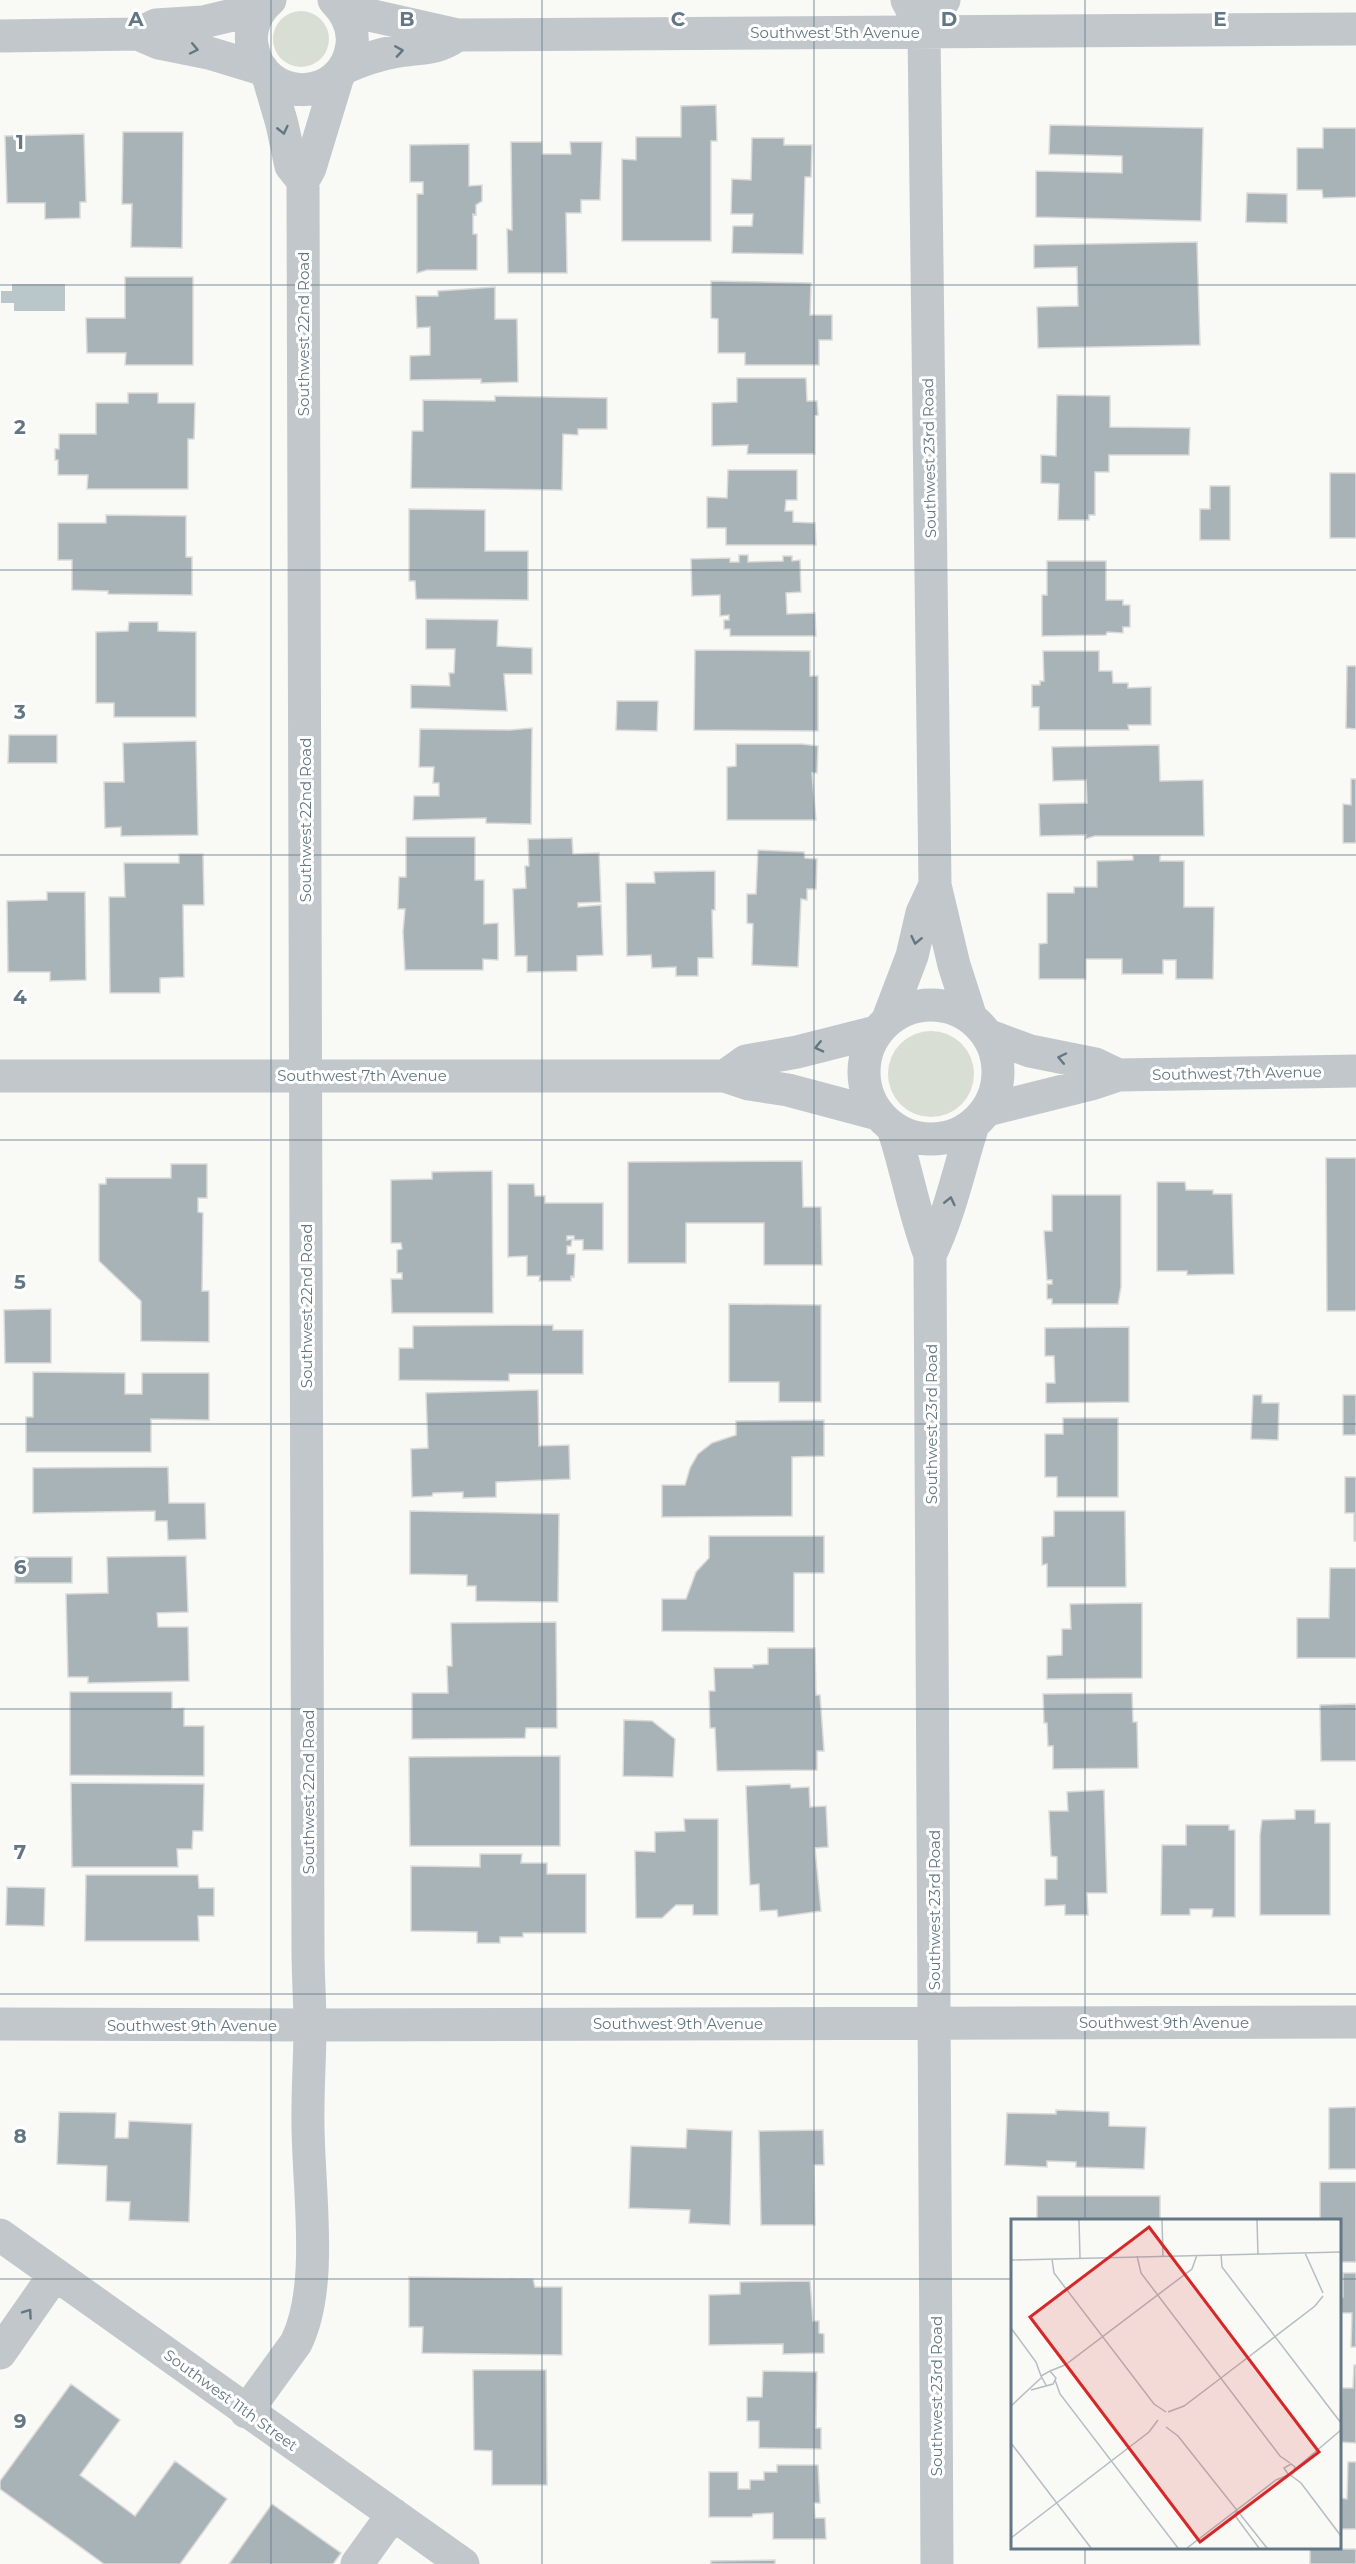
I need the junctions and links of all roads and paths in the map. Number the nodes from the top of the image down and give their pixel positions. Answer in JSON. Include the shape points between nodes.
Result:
{"nodes":[{"id":1,"x":907,"y":0,"type":"edge"},
{"id":2,"x":944,"y":0,"type":"edge"},
{"id":3,"x":267,"y":2,"type":"edge"},
{"id":4,"x":336,"y":2,"type":"edge"},
{"id":5,"x":1356,"y":29,"type":"edge"},
{"id":6,"x":924,"y":32,"type":"junction"},
{"id":7,"x":138,"y":34,"type":"junction"},
{"id":8,"x":458,"y":34,"type":"junction"},
{"id":9,"x":0,"y":36,"type":"edge"},
{"id":10,"x":341,"y":72,"type":"junction"},
{"id":11,"x":264,"y":73,"type":"junction"},
{"id":12,"x":303,"y":181,"type":"junction"},
{"id":13,"x":935,"y":885,"type":"junction"},
{"id":14,"x":882,"y":1026,"type":"junction"},
{"id":15,"x":979,"y":1027,"type":"junction"},
{"id":16,"x":1356,"y":1071,"type":"edge"},
{"id":17,"x":306,"y":1075,"type":"junction"},
{"id":18,"x":1118,"y":1075,"type":"junction"},
{"id":19,"x":0,"y":1076,"type":"edge"},
{"id":20,"x":725,"y":1076,"type":"junction"},
{"id":21,"x":980,"y":1118,"type":"junction"},
{"id":22,"x":886,"y":1121,"type":"junction"},
{"id":23,"x":930,"y":1255,"type":"junction"},
{"id":24,"x":1356,"y":2022,"type":"edge"},
{"id":25,"x":933,"y":2023,"type":"junction"},
{"id":26,"x":0,"y":2024,"type":"edge"},
{"id":27,"x":310,"y":2025,"type":"junction"},
{"id":28,"x":0,"y":2235,"type":"edge"},
{"id":29,"x":56,"y":2274,"type":"junction"},
{"id":30,"x":0,"y":2352,"type":"edge"},
{"id":31,"x":246,"y":2412,"type":"junction"},
{"id":32,"x":393,"y":2514,"type":"junction"},
{"id":33,"x":357,"y":2564,"type":"edge"},
{"id":34,"x":463,"y":2564,"type":"edge"},
{"id":35,"x":937,"y":2564,"type":"edge"}],
"edges":[{"from":1,"to":6,"type":"street","name":"Southwest 23rd Road"},
{"from":2,"to":6,"type":"street"},
{"from":3,"to":7,"type":"street","via":[[203,22],[156,25]]},
{"from":3,"to":11,"type":"street","name":"Southwest 22nd Road","via":[[254,23],[251,39]]},
{"from":4,"to":8,"type":"street","name":"Southwest 5th Avenue"},
{"from":4,"to":10,"type":"street","name":"Southwest 22nd Road","via":[[350,23],[353,38]]},
{"from":5,"to":6,"type":"street","name":"Southwest 5th Avenue"},
{"from":6,"to":8,"type":"street","name":"Southwest 5th Avenue"},
{"from":6,"to":13,"type":"street","name":"Southwest 23rd Road"},
{"from":7,"to":9,"type":"street"},
{"from":7,"to":11,"type":"street","one_way":true},
{"from":10,"to":8,"type":"street","name":"Southwest 5th Avenue","one_way":true,"via":[[367,58],[442,46]]},
{"from":10,"to":11,"type":"street","name":"Southwest 5th Avenue","via":[[316,88],[303,90],[278,84]]},
{"from":10,"to":12,"type":"street","name":"Southwest 22nd Road"},
{"from":11,"to":12,"type":"street","name":"Southwest 22nd Road","one_way":true,"via":[[291,166]]},
{"from":12,"to":17,"type":"street","name":"Southwest 22nd Road"},
{"from":13,"to":14,"type":"street","name":"Southwest 23rd Road","one_way":true,"via":[[922,913],[912,956]]},
{"from":13,"to":15,"type":"street","name":"Southwest 23rd Road","via":[[954,965]]},
{"from":14,"to":15,"type":"street","via":[[908,1008],[930,1004],[952,1008]]},
{"from":14,"to":20,"type":"street","one_way":true,"via":[[746,1061]]},
{"from":14,"to":22,"type":"street","via":[[866,1052],[863,1073],[867,1095]]},
{"from":18,"to":15,"type":"street","name":"Southwest 7th Avenue","one_way":true,"via":[[1095,1064],[1029,1051]]},
{"from":15,"to":21,"type":"street","via":[[996,1053],[999,1073],[996,1092]]},
{"from":16,"to":18,"type":"street","name":"Southwest 7th Avenue"},
{"from":17,"to":19,"type":"street","name":"Southwest 7th Avenue"},
{"from":17,"to":20,"type":"street","name":"Southwest 7th Avenue"},
{"from":17,"to":27,"type":"street","name":"Southwest 22nd Road"},
{"from":18,"to":21,"type":"street","name":"Southwest 7th Avenue"},
{"from":20,"to":22,"type":"street","name":"Southwest 7th Avenue","via":[[788,1090]]},
{"from":21,"to":22,"type":"street","via":[[959,1134],[925,1140],[908,1136]]},
{"from":23,"to":21,"type":"street","name":"Southwest 23rd Road","one_way":true,"via":[[945,1223],[954,1185]]},
{"from":22,"to":23,"type":"street","name":"Southwest 23rd Road","via":[[907,1169],[918,1224]]},
{"from":23,"to":25,"type":"street","name":"Southwest 23rd Road"},
{"from":24,"to":25,"type":"street","name":"Southwest 9th Avenue"},
{"from":25,"to":27,"type":"street","name":"Southwest 9th Avenue"},
{"from":25,"to":35,"type":"street","name":"Southwest 23rd Road"},
{"from":26,"to":27,"type":"street","name":"Southwest 9th Avenue"},
{"from":27,"to":31,"type":"street","name":"Southwest 22nd Road","via":[[309,2304],[296,2343]]},
{"from":28,"to":29,"type":"street","name":"Southwest 11th Street"},
{"from":30,"to":29,"type":"street","one_way":true},
{"from":29,"to":31,"type":"street","name":"Southwest 11th Street"},
{"from":31,"to":32,"type":"street","name":"Southwest 11th Street"},
{"from":32,"to":33,"type":"street"},
{"from":32,"to":34,"type":"street","name":"Southwest 11th Street"}]}
